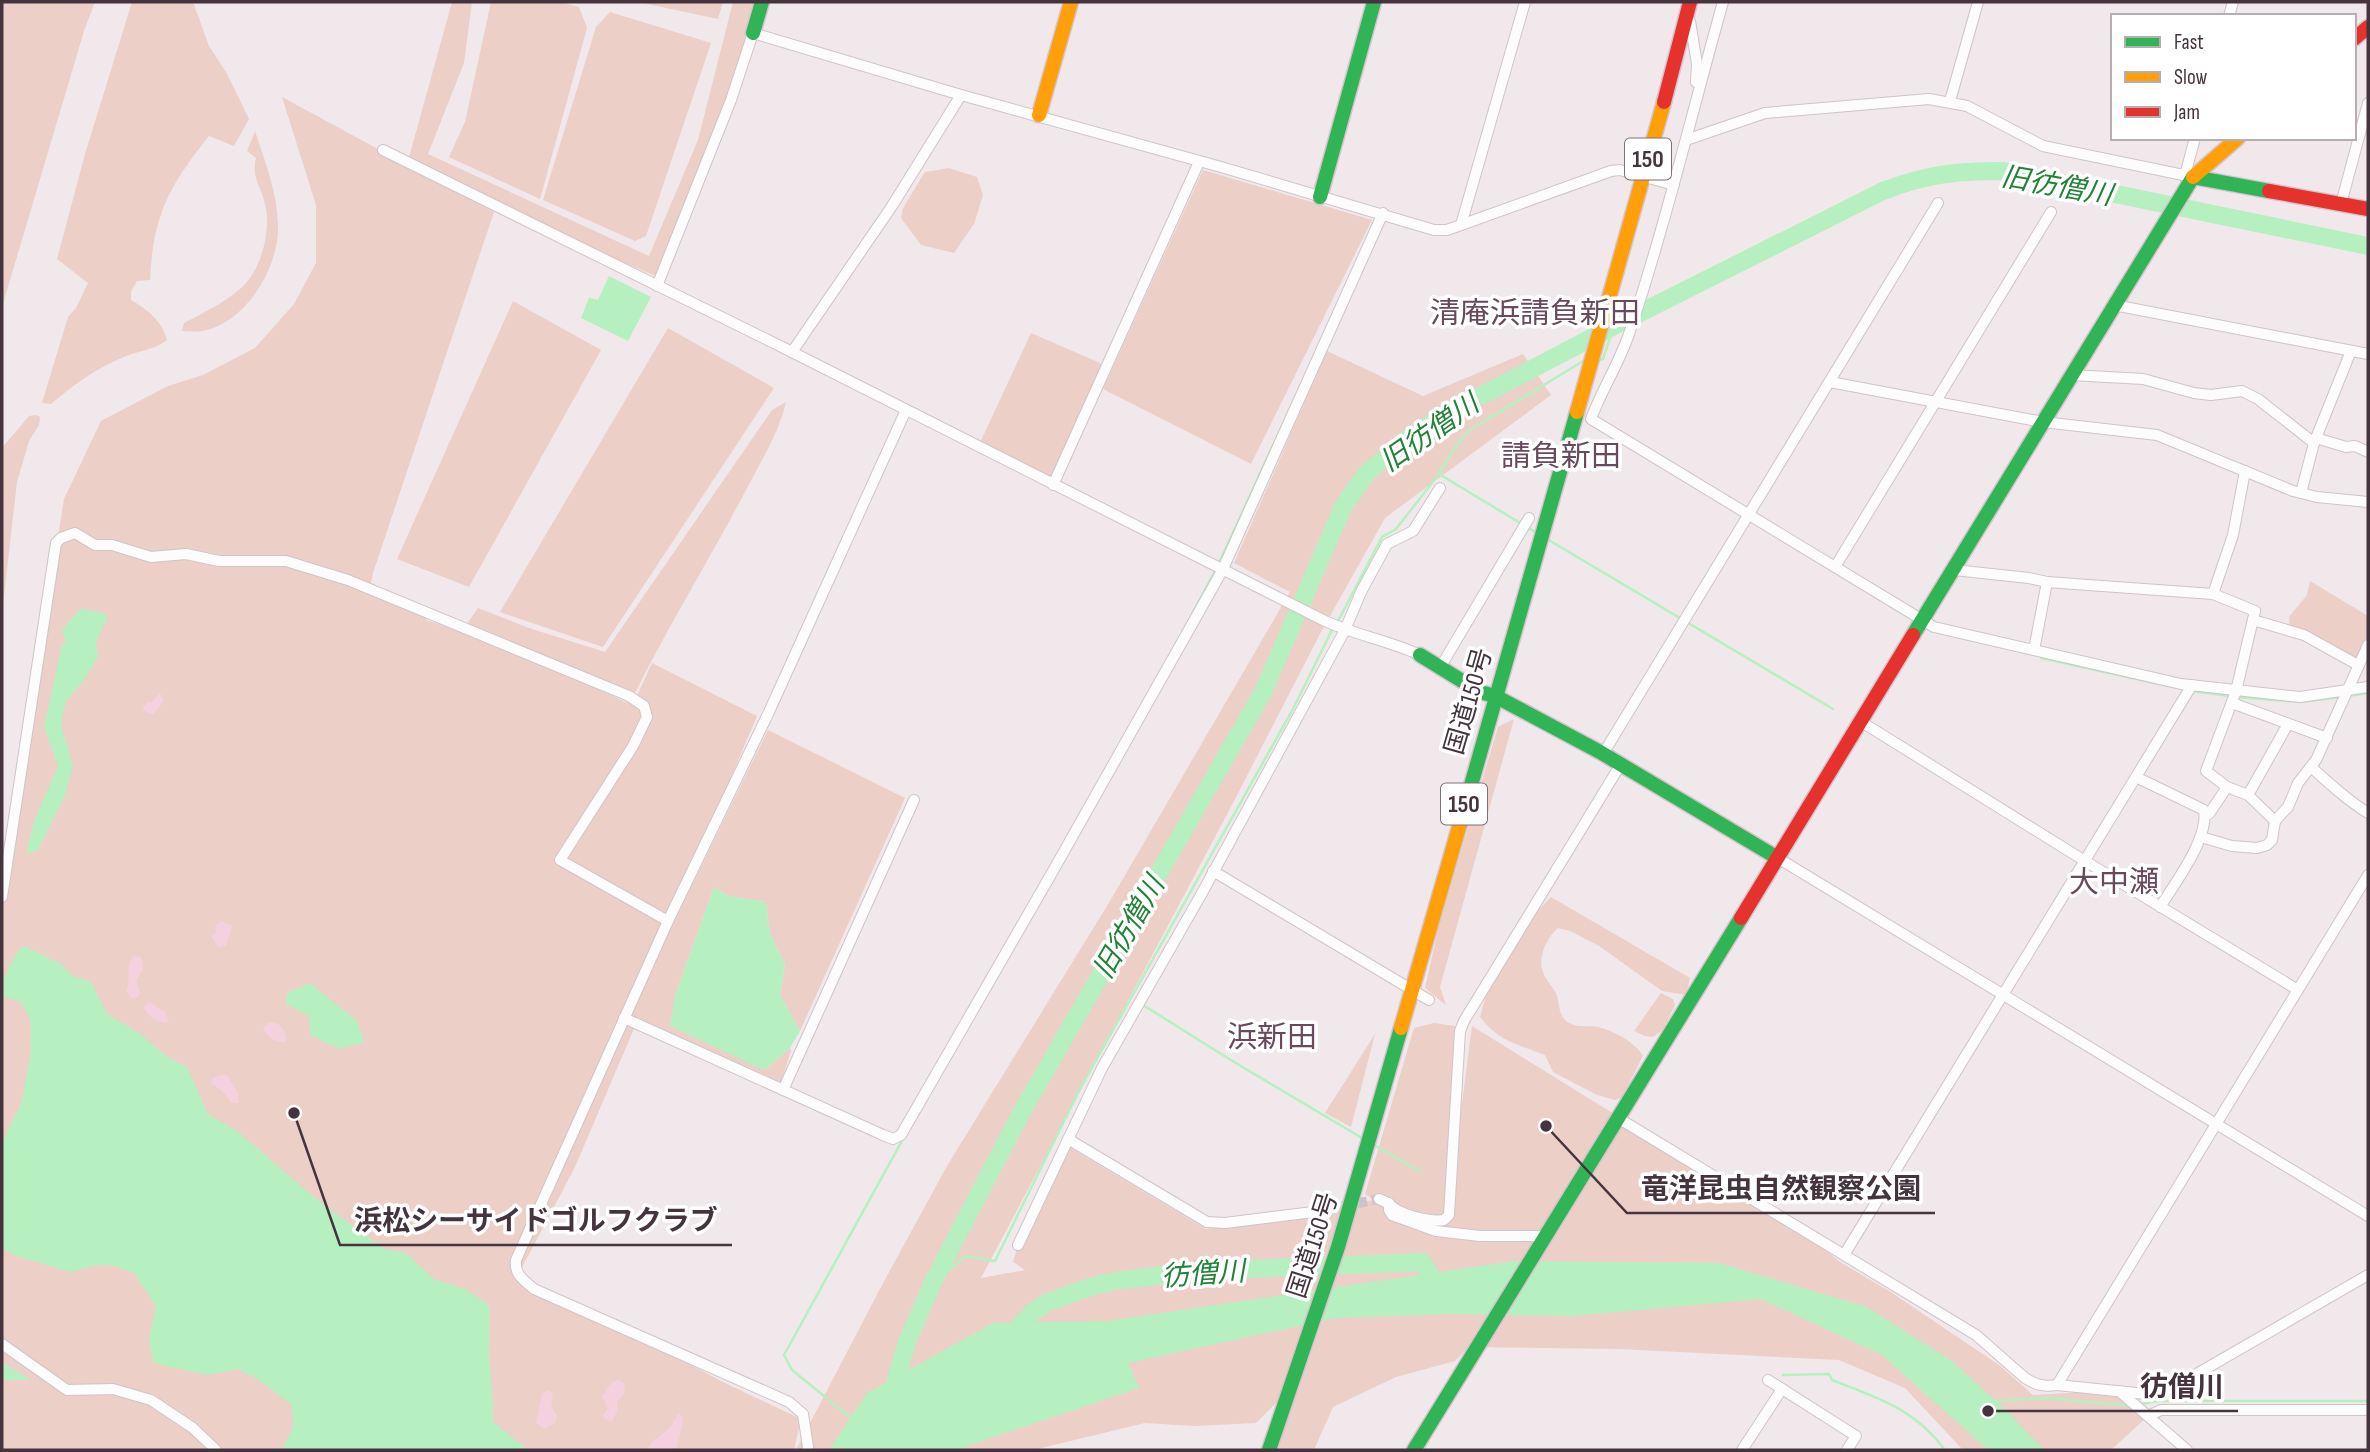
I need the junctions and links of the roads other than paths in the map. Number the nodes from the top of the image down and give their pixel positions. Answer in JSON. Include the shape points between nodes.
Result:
{"nodes":[{"id":1,"x":762,"y":2,"type":"edge"},
{"id":2,"x":1071,"y":2,"type":"edge"},
{"id":3,"x":1374,"y":2,"type":"edge"},
{"id":4,"x":1525,"y":2,"type":"edge"},
{"id":5,"x":1723,"y":2,"type":"edge"},
{"id":6,"x":1978,"y":2,"type":"edge"},
{"id":7,"x":1689,"y":6,"type":"edge"},
{"id":8,"x":753,"y":33,"type":"junction"},
{"id":9,"x":961,"y":95,"type":"junction"},
{"id":10,"x":1950,"y":101,"type":"junction"},
{"id":11,"x":2368,"y":103,"type":"edge"},
{"id":12,"x":1695,"y":104,"type":"junction"},
{"id":13,"x":1038,"y":115,"type":"junction"},
{"id":14,"x":1686,"y":140,"type":"junction"},
{"id":15,"x":2195,"y":140,"type":"edge"},
{"id":16,"x":2235,"y":140,"type":"edge"},
{"id":17,"x":383,"y":150,"type":"dead end"},
{"id":18,"x":1199,"y":162,"type":"junction"},
{"id":19,"x":2189,"y":176,"type":"junction"},
{"id":20,"x":1644,"y":177,"type":"junction"},
{"id":21,"x":1674,"y":185,"type":"junction"},
{"id":22,"x":1320,"y":197,"type":"junction"},
{"id":23,"x":1938,"y":202,"type":"dead end"},
{"id":24,"x":2341,"y":204,"type":"junction"},
{"id":25,"x":2368,"y":209,"type":"edge"},
{"id":26,"x":2051,"y":212,"type":"dead end"},
{"id":27,"x":1383,"y":213,"type":"junction"},
{"id":28,"x":1461,"y":225,"type":"junction"},
{"id":29,"x":657,"y":286,"type":"junction"},
{"id":30,"x":2114,"y":305,"type":"junction"},
{"id":31,"x":2351,"y":351,"type":"junction"},
{"id":32,"x":792,"y":352,"type":"junction"},
{"id":33,"x":2368,"y":354,"type":"edge"},
{"id":34,"x":2071,"y":375,"type":"junction"},
{"id":35,"x":1830,"y":382,"type":"junction"},
{"id":36,"x":1936,"y":402,"type":"junction"},
{"id":37,"x":906,"y":410,"type":"junction"},
{"id":38,"x":2043,"y":422,"type":"junction"},
{"id":39,"x":2315,"y":441,"type":"junction"},
{"id":40,"x":2368,"y":452,"type":"edge"},
{"id":41,"x":2245,"y":471,"type":"junction"},
{"id":42,"x":1053,"y":485,"type":"junction"},
{"id":43,"x":1440,"y":488,"type":"dead end"},
{"id":44,"x":2301,"y":493,"type":"junction"},
{"id":45,"x":2368,"y":502,"type":"edge"},
{"id":46,"x":1749,"y":515,"type":"junction"},
{"id":47,"x":1529,"y":518,"type":"dead end"},
{"id":48,"x":1835,"y":567,"type":"junction"},
{"id":49,"x":1954,"y":570,"type":"junction"},
{"id":50,"x":1222,"y":571,"type":"junction"},
{"id":51,"x":2047,"y":582,"type":"junction"},
{"id":52,"x":2213,"y":594,"type":"junction"},
{"id":53,"x":1923,"y":620,"type":"junction"},
{"id":54,"x":2253,"y":620,"type":"junction"},
{"id":55,"x":1345,"y":630,"type":"junction"},
{"id":56,"x":2368,"y":645,"type":"edge"},
{"id":57,"x":2034,"y":650,"type":"junction"},
{"id":58,"x":1420,"y":655,"type":"joint"},
{"id":59,"x":2358,"y":665,"type":"junction"},
{"id":60,"x":1441,"y":666,"type":"junction"},
{"id":61,"x":2192,"y":685,"type":"junction"},
{"id":62,"x":2368,"y":687,"type":"edge"},
{"id":63,"x":2347,"y":690,"type":"junction"},
{"id":64,"x":2236,"y":691,"type":"junction"},
{"id":65,"x":1495,"y":696,"type":"junction"},
{"id":66,"x":2232,"y":703,"type":"junction"},
{"id":67,"x":1860,"y":721,"type":"junction"},
{"id":68,"x":2288,"y":723,"type":"junction"},
{"id":69,"x":2327,"y":738,"type":"junction"},
{"id":70,"x":1602,"y":754,"type":"junction"},
{"id":71,"x":1620,"y":764,"type":"junction"},
{"id":72,"x":2311,"y":767,"type":"junction"},
{"id":73,"x":2136,"y":776,"type":"junction"},
{"id":74,"x":2227,"y":787,"type":"junction"},
{"id":75,"x":2248,"y":795,"type":"junction"},
{"id":76,"x":914,"y":800,"type":"dead end"},
{"id":77,"x":2368,"y":813,"type":"edge"},
{"id":78,"x":2205,"y":814,"type":"junction"},
{"id":79,"x":2275,"y":821,"type":"junction"},
{"id":80,"x":2201,"y":836,"type":"junction"},
{"id":81,"x":1776,"y":858,"type":"junction"},
{"id":82,"x":2085,"y":861,"type":"junction"},
{"id":83,"x":1213,"y":871,"type":"junction"},
{"id":84,"x":2368,"y":875,"type":"edge"},
{"id":85,"x":2,"y":897,"type":"edge"},
{"id":86,"x":2160,"y":907,"type":"junction"},
{"id":87,"x":668,"y":921,"type":"junction"},
{"id":88,"x":1412,"y":989,"type":"junction"},
{"id":89,"x":2298,"y":990,"type":"junction"},
{"id":90,"x":2003,"y":995,"type":"junction"},
{"id":91,"x":1429,"y":1000,"type":"dead end"},
{"id":92,"x":624,"y":1018,"type":"junction"},
{"id":93,"x":783,"y":1090,"type":"junction"},
{"id":94,"x":1618,"y":1118,"type":"junction"},
{"id":95,"x":2215,"y":1123,"type":"junction"},
{"id":96,"x":1068,"y":1139,"type":"junction"},
{"id":97,"x":1313,"y":1212,"type":"tunnel mouth"},
{"id":98,"x":2368,"y":1215,"type":"edge"},
{"id":99,"x":1547,"y":1236,"type":"junction"},
{"id":100,"x":1018,"y":1245,"type":"dead end"},
{"id":101,"x":1844,"y":1255,"type":"junction"},
{"id":102,"x":2368,"y":1275,"type":"edge"},
{"id":103,"x":2,"y":1345,"type":"edge"},
{"id":104,"x":1768,"y":1380,"type":"dead end"},
{"id":105,"x":2057,"y":1385,"type":"junction"},
{"id":106,"x":1782,"y":1389,"type":"junction"},
{"id":107,"x":2119,"y":1390,"type":"junction"},
{"id":108,"x":2368,"y":1410,"type":"edge"},
{"id":109,"x":2145,"y":1414,"type":"junction"},
{"id":110,"x":215,"y":1450,"type":"edge"},
{"id":111,"x":807,"y":1450,"type":"edge"},
{"id":112,"x":1269,"y":1450,"type":"edge"},
{"id":113,"x":1414,"y":1450,"type":"edge"},
{"id":114,"x":1742,"y":1450,"type":"edge"},
{"id":115,"x":1847,"y":1450,"type":"edge"},
{"id":116,"x":2187,"y":1450,"type":"edge"}],
"edges":[{"from":1,"to":8,"type":"main road"},
{"from":2,"to":13,"type":"main road"},
{"from":3,"to":22,"type":"main road"},
{"from":4,"to":28,"type":"street"},
{"from":5,"to":12,"type":"street"},
{"from":6,"to":10,"type":"street"},
{"from":7,"to":12,"type":"street","via":[[1697,64]]},
{"from":7,"to":20,"type":"main road","name":"国道150号","number":"150"},
{"from":8,"to":9,"type":"street"},
{"from":8,"to":29,"type":"street"},
{"from":9,"to":13,"type":"street"},
{"from":9,"to":32,"type":"street"},
{"from":10,"to":14,"type":"street","via":[[1906,99],[1765,113]]},
{"from":10,"to":19,"type":"street","via":[[2043,146]]},
{"from":11,"to":24,"type":"street"},
{"from":12,"to":14,"type":"street"},
{"from":13,"to":18,"type":"street"},
{"from":14,"to":21,"type":"street"},
{"from":15,"to":19,"type":"street"},
{"from":16,"to":19,"type":"main road"},
{"from":17,"to":29,"type":"street"},
{"from":18,"to":22,"type":"street"},
{"from":18,"to":42,"type":"street"},
{"from":19,"to":24,"type":"main road"},
{"from":19,"to":30,"type":"main road"},
{"from":20,"to":21,"type":"street"},
{"from":20,"to":28,"type":"street","via":[[1611,171]]},
{"from":20,"to":65,"type":"main road","name":"国道150号","number":"150"},
{"from":21,"to":46,"type":"street","via":[[1622,355],[1591,419]]},
{"from":22,"to":27,"type":"street"},
{"from":23,"to":35,"type":"street"},
{"from":24,"to":25,"type":"main road"},
{"from":26,"to":36,"type":"street"},
{"from":27,"to":28,"type":"street","via":[[1434,230]]},
{"from":27,"to":50,"type":"street"},
{"from":29,"to":32,"type":"street"},
{"from":30,"to":31,"type":"street"},
{"from":30,"to":34,"type":"main road"},
{"from":31,"to":33,"type":"street"},
{"from":31,"to":39,"type":"street"},
{"from":32,"to":37,"type":"street"},
{"from":34,"to":38,"type":"main road"},
{"from":34,"to":39,"type":"street","via":[[2143,379],[2211,395],[2242,391]]},
{"from":35,"to":36,"type":"street"},
{"from":35,"to":46,"type":"street"},
{"from":36,"to":38,"type":"street"},
{"from":36,"to":48,"type":"street"},
{"from":37,"to":42,"type":"street"},
{"from":37,"to":87,"type":"street"},
{"from":38,"to":41,"type":"street","via":[[2157,435]]},
{"from":38,"to":49,"type":"main road"},
{"from":39,"to":40,"type":"street"},
{"from":39,"to":44,"type":"street"},
{"from":41,"to":44,"type":"street"},
{"from":41,"to":52,"type":"street","via":[[2233,535]]},
{"from":42,"to":50,"type":"street"},
{"from":43,"to":55,"type":"street","via":[[1413,531],[1387,544]]},
{"from":44,"to":45,"type":"street"},
{"from":46,"to":48,"type":"street"},
{"from":46,"to":70,"type":"street"},
{"from":47,"to":60,"type":"street"},
{"from":48,"to":53,"type":"street"},
{"from":49,"to":51,"type":"street"},
{"from":49,"to":53,"type":"main road"},
{"from":50,"to":55,"type":"street"},
{"from":50,"to":93,"type":"street","via":[[901,1135],[893,1139]]},
{"from":51,"to":52,"type":"street"},
{"from":51,"to":57,"type":"street"},
{"from":52,"to":54,"type":"street","via":[[2255,611]]},
{"from":53,"to":57,"type":"street","via":[[1934,627]]},
{"from":53,"to":67,"type":"main road"},
{"from":54,"to":59,"type":"street","via":[[2304,635]]},
{"from":54,"to":64,"type":"street"},
{"from":55,"to":58,"type":"street"},
{"from":55,"to":83,"type":"street"},
{"from":56,"to":59,"type":"street"},
{"from":57,"to":61,"type":"street"},
{"from":58,"to":60,"type":"main road"},
{"from":59,"to":63,"type":"street"},
{"from":60,"to":65,"type":"main road","via":[[1480,692]]},
{"from":61,"to":64,"type":"street"},
{"from":61,"to":73,"type":"street"},
{"from":62,"to":63,"type":"street"},
{"from":63,"to":64,"type":"street","via":[[2300,697]]},
{"from":63,"to":69,"type":"street"},
{"from":64,"to":66,"type":"street"},
{"from":65,"to":70,"type":"main road"},
{"from":65,"to":88,"type":"main road","name":"国道150号","number":"150"},
{"from":66,"to":68,"type":"street"},
{"from":66,"to":74,"type":"street","via":[[2206,771]]},
{"from":67,"to":81,"type":"main road"},
{"from":67,"to":82,"type":"street"},
{"from":68,"to":69,"type":"street"},
{"from":68,"to":75,"type":"street"},
{"from":69,"to":72,"type":"street"},
{"from":70,"to":71,"type":"main road"},
{"from":71,"to":81,"type":"main road"},
{"from":71,"to":99,"type":"street","via":[[1460,1031],[1449,1215],[1444,1220],[1429,1220],[1398,1211],[1384,1200],[1392,1215],[1436,1231]]},
{"from":72,"to":77,"type":"street","via":[[2345,800]]},
{"from":72,"to":79,"type":"street"},
{"from":73,"to":78,"type":"street"},
{"from":73,"to":82,"type":"street"},
{"from":74,"to":75,"type":"street"},
{"from":74,"to":78,"type":"street"},
{"from":75,"to":79,"type":"street"},
{"from":76,"to":93,"type":"street"},
{"from":78,"to":80,"type":"street"},
{"from":79,"to":80,"type":"street","via":[[2272,840],[2257,848]]},
{"from":80,"to":86,"type":"street"},
{"from":81,"to":90,"type":"street"},
{"from":81,"to":94,"type":"main road"},
{"from":82,"to":86,"type":"street"},
{"from":82,"to":90,"type":"street"},
{"from":83,"to":88,"type":"street"},
{"from":83,"to":96,"type":"street","via":[[1102,1068]]},
{"from":84,"to":89,"type":"street"},
{"from":85,"to":87,"type":"street","via":[[56,543],[75,533],[95,545],[112,545],[151,557],[186,554],[219,561],[286,561],[348,580],[629,696],[644,706],[647,717],[561,860]]},
{"from":86,"to":89,"type":"street"},
{"from":87,"to":92,"type":"street"},
{"from":88,"to":91,"type":"street"},
{"from":88,"to":112,"type":"main road","name":"国道150号","number":"150","via":[[1338,1247]]},
{"from":89,"to":95,"type":"street"},
{"from":90,"to":95,"type":"street"},
{"from":90,"to":101,"type":"street"},
{"from":92,"to":93,"type":"street"},
{"from":92,"to":111,"type":"street","via":[[515,1269],[534,1289],[789,1402],[803,1414]]},
{"from":94,"to":99,"type":"main road"},
{"from":94,"to":101,"type":"street"},
{"from":95,"to":98,"type":"street"},
{"from":95,"to":105,"type":"street"},
{"from":96,"to":97,"type":"street","via":[[1207,1222]]},
{"from":96,"to":100,"type":"street"},
{"from":99,"to":113,"type":"main road"},
{"from":101,"to":105,"type":"street","via":[[1976,1335],[2033,1383]]},
{"from":102,"to":107,"type":"street","via":[[2167,1391]]},
{"from":103,"to":110,"type":"street","via":[[67,1390],[113,1389],[151,1400],[193,1428]]},
{"from":104,"to":106,"type":"street"},
{"from":105,"to":107,"type":"street"},
{"from":106,"to":114,"type":"street"},
{"from":106,"to":115,"type":"street","via":[[1856,1436]]},
{"from":107,"to":109,"type":"street"},
{"from":108,"to":109,"type":"street","via":[[2161,1410]]},
{"from":109,"to":116,"type":"street"}]}
